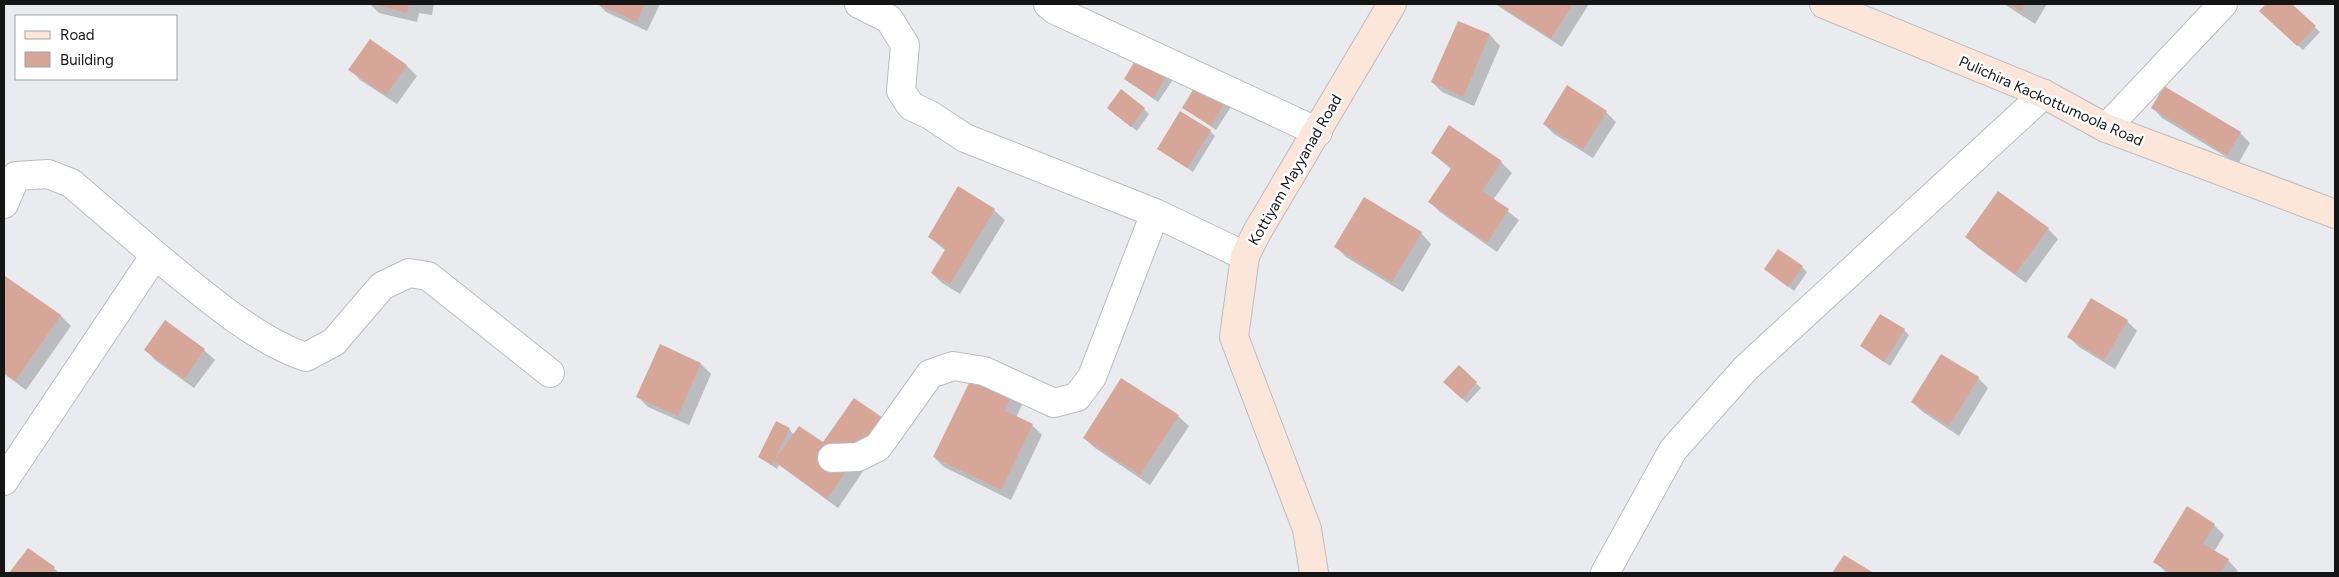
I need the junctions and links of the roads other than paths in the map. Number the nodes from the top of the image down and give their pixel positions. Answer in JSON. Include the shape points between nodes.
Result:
{"nodes":[{"id":1,"x":859,"y":4,"type":"edge"},
{"id":2,"x":1048,"y":4,"type":"edge"},
{"id":3,"x":1392,"y":4,"type":"edge"},
{"id":4,"x":1824,"y":4,"type":"edge"},
{"id":5,"x":2223,"y":4,"type":"edge"},
{"id":6,"x":2044,"y":94,"type":"junction"},
{"id":7,"x":2106,"y":128,"type":"junction"},
{"id":8,"x":1318,"y":132,"type":"junction"},
{"id":9,"x":4,"y":204,"type":"edge"},
{"id":10,"x":1155,"y":213,"type":"junction"},
{"id":11,"x":2335,"y":214,"type":"edge"},
{"id":12,"x":155,"y":255,"type":"junction"},
{"id":13,"x":1245,"y":256,"type":"junction"},
{"id":14,"x":550,"y":373,"type":"dead end"},
{"id":15,"x":832,"y":458,"type":"dead end"},
{"id":16,"x":4,"y":481,"type":"edge"},
{"id":17,"x":1314,"y":573,"type":"edge"},
{"id":18,"x":1605,"y":573,"type":"edge"}],
"edges":[{"from":1,"to":10,"type":"street","via":[[890,19],[904,45],[901,91],[911,106],[965,138]]},
{"from":2,"to":8,"type":"street"},
{"from":3,"to":8,"type":"main road","name":"Kottiyam Mayyanad Road"},
{"from":4,"to":6,"type":"main road","name":"Pulichira Kackottumoola Road"},
{"from":5,"to":7,"type":"street"},
{"from":6,"to":7,"type":"main road","name":"Pulichira Kackottumoola Road"},
{"from":6,"to":18,"type":"street","via":[[1746,368],[1673,450]]},
{"from":7,"to":11,"type":"main road","name":"Pulichira Kackottumoola Road"},
{"from":8,"to":13,"type":"main road","name":"Kottiyam Mayyanad Road"},
{"from":9,"to":12,"type":"street","via":[[16,176],[48,174],[71,183]]},
{"from":10,"to":13,"type":"street"},
{"from":10,"to":15,"type":"street","via":[[1092,377],[1076,397],[1054,403],[984,371],[954,366],[930,374],[878,447],[858,457]]},
{"from":12,"to":14,"type":"street","via":[[215,304],[285,350],[306,357],[334,342],[382,286],[409,273],[428,276]]},
{"from":12,"to":16,"type":"street"},
{"from":13,"to":17,"type":"main road","name":"Kottiyam Mayyanad Road","via":[[1234,337],[1307,529]]}]}
